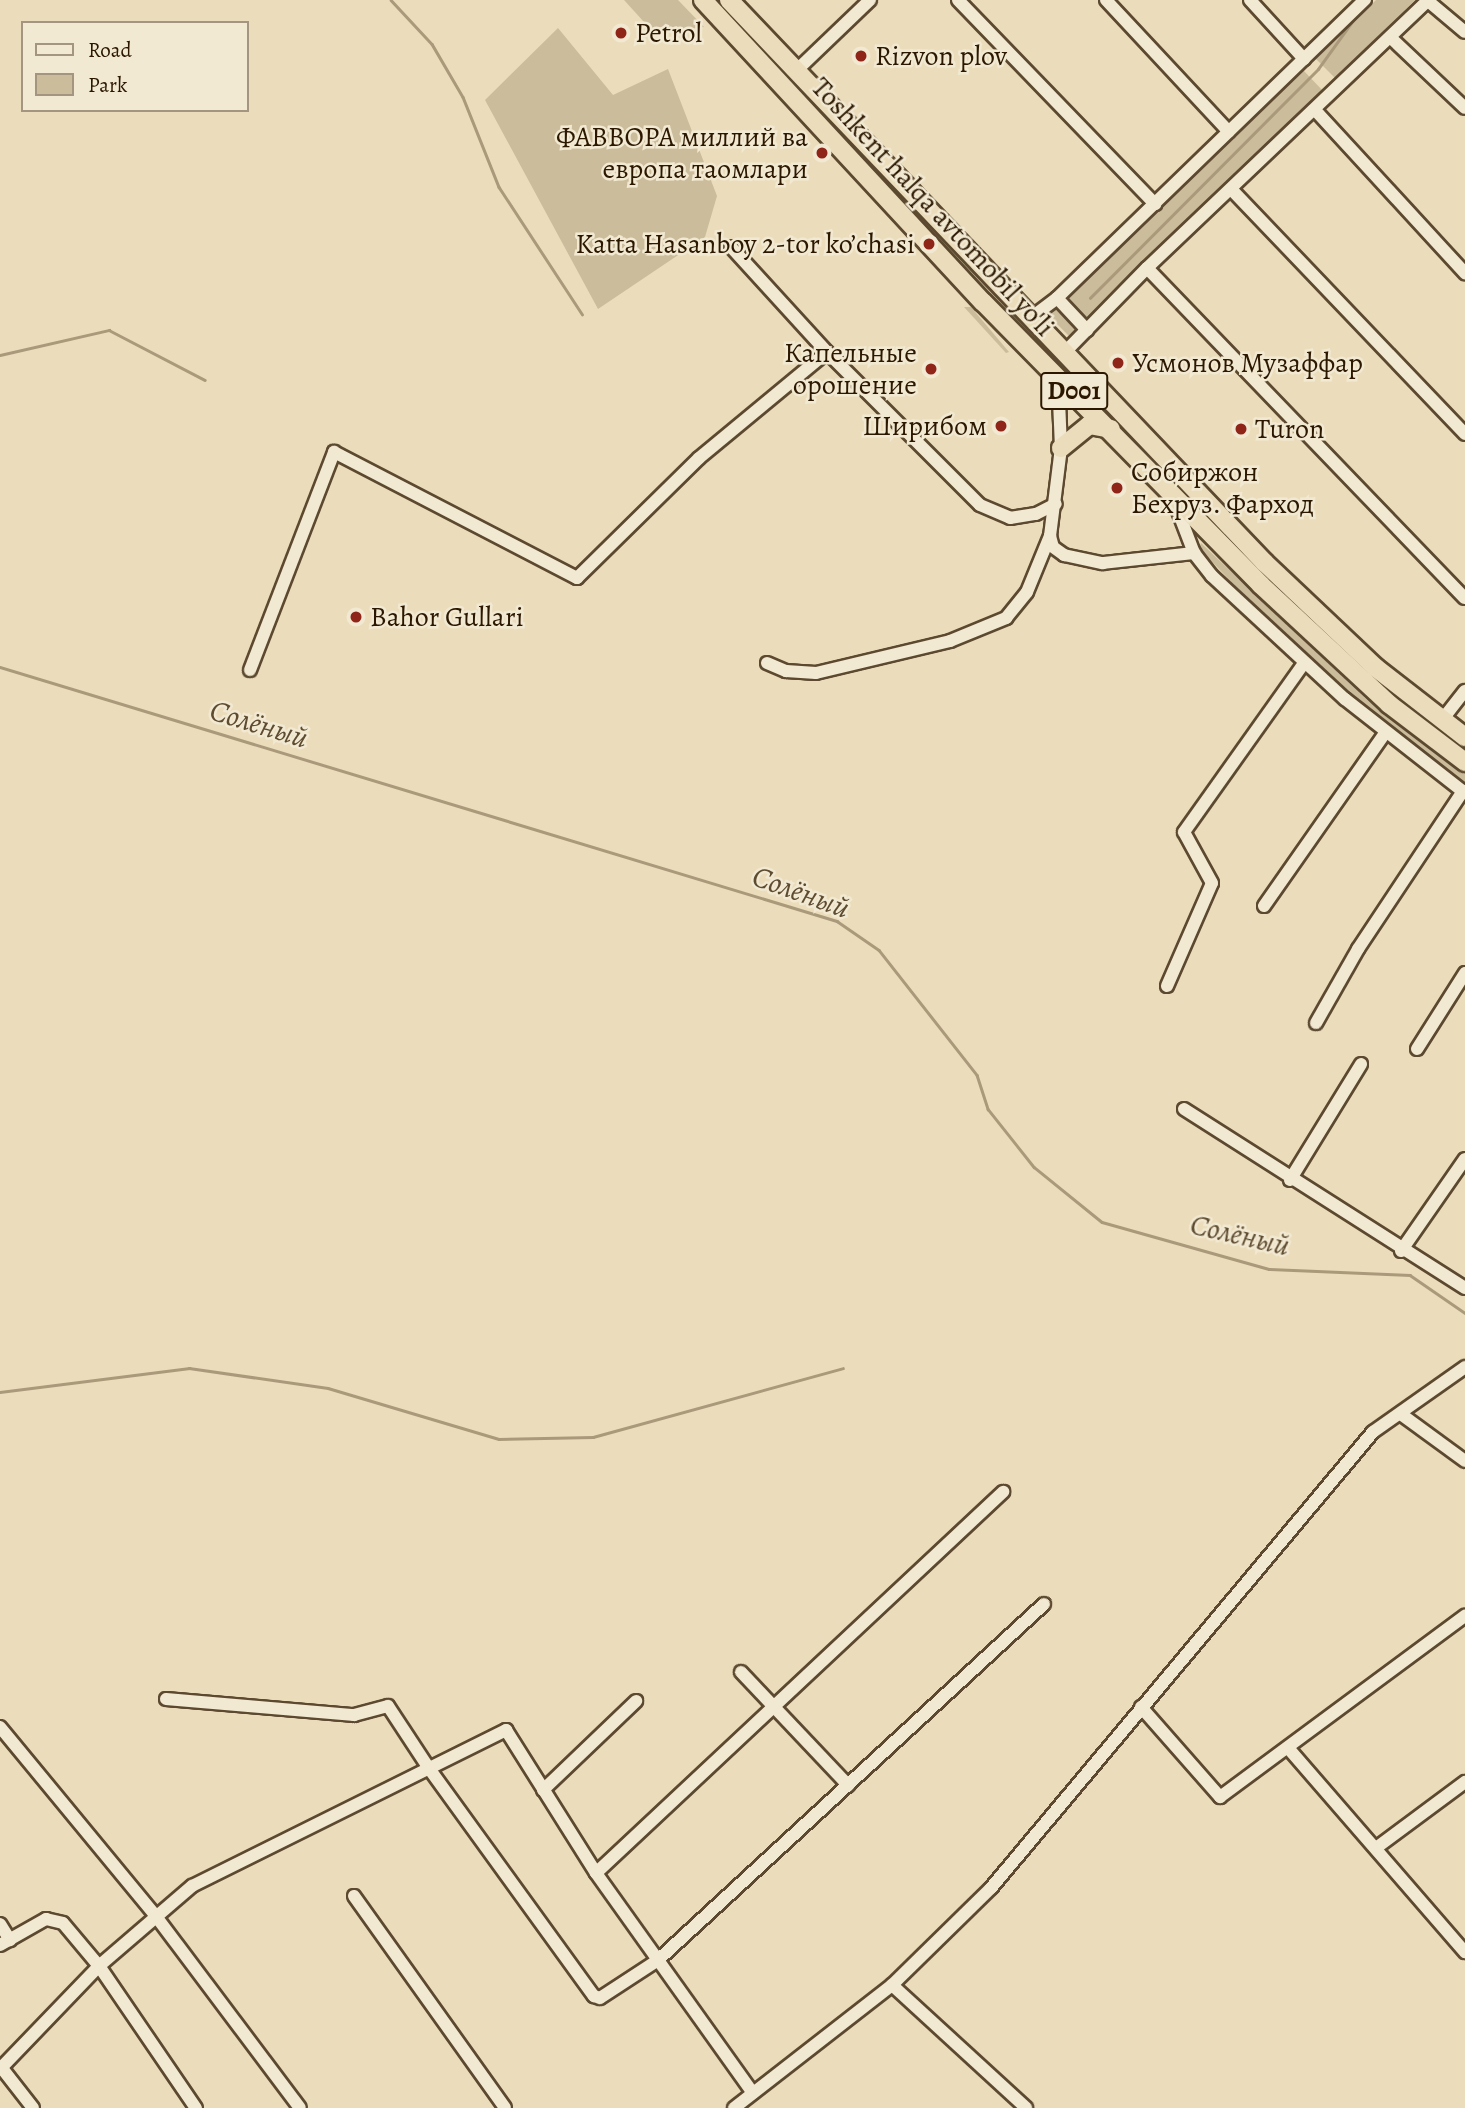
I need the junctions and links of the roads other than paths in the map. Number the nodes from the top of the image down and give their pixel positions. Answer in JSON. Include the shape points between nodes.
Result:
{"nodes":[{"id":1,"x":703,"y":0,"type":"edge"},
{"id":2,"x":730,"y":0,"type":"edge"},
{"id":3,"x":870,"y":0,"type":"edge"},
{"id":4,"x":958,"y":0,"type":"edge"},
{"id":5,"x":1106,"y":0,"type":"edge"},
{"id":6,"x":1250,"y":0,"type":"edge"},
{"id":7,"x":1365,"y":0,"type":"edge"},
{"id":8,"x":1428,"y":0,"type":"edge"},
{"id":9,"x":1465,"y":32,"type":"edge"},
{"id":10,"x":1390,"y":37,"type":"junction"},
{"id":11,"x":1304,"y":59,"type":"junction"},
{"id":12,"x":796,"y":70,"type":"junction"},
{"id":13,"x":1465,"y":108,"type":"edge"},
{"id":14,"x":1315,"y":110,"type":"junction"},
{"id":15,"x":1229,"y":132,"type":"junction"},
{"id":16,"x":1231,"y":189,"type":"junction"},
{"id":17,"x":1155,"y":204,"type":"junction"},
{"id":18,"x":731,"y":247,"type":"dead end"},
{"id":19,"x":1147,"y":268,"type":"junction"},
{"id":20,"x":1465,"y":272,"type":"edge"},
{"id":21,"x":1057,"y":299,"type":"junction"},
{"id":22,"x":1032,"y":317,"type":"junction"},
{"id":23,"x":1087,"y":330,"type":"junction"},
{"id":24,"x":827,"y":352,"type":"junction"},
{"id":25,"x":1065,"y":352,"type":"junction"},
{"id":26,"x":1058,"y":374,"type":"junction"},
{"id":27,"x":1111,"y":429,"type":"junction"},
{"id":28,"x":1465,"y":434,"type":"edge"},
{"id":29,"x":1061,"y":448,"type":"junction"},
{"id":30,"x":1171,"y":491,"type":"junction"},
{"id":31,"x":1056,"y":504,"type":"junction"},
{"id":32,"x":1050,"y":536,"type":"junction"},
{"id":33,"x":1194,"y":553,"type":"junction"},
{"id":34,"x":1465,"y":598,"type":"edge"},
{"id":35,"x":767,"y":663,"type":"dead end"},
{"id":36,"x":1304,"y":663,"type":"junction"},
{"id":37,"x":250,"y":670,"type":"dead end"},
{"id":38,"x":1465,"y":691,"type":"edge"},
{"id":39,"x":1442,"y":720,"type":"junction"},
{"id":40,"x":1385,"y":733,"type":"junction"},
{"id":41,"x":1465,"y":737,"type":"edge"},
{"id":42,"x":1465,"y":762,"type":"edge"},
{"id":43,"x":1464,"y":792,"type":"edge"},
{"id":44,"x":1264,"y":906,"type":"dead end"},
{"id":45,"x":1465,"y":973,"type":"edge"},
{"id":46,"x":1167,"y":986,"type":"dead end"},
{"id":47,"x":1316,"y":1023,"type":"dead end"},
{"id":48,"x":1417,"y":1049,"type":"dead end"},
{"id":49,"x":1361,"y":1064,"type":"dead end"},
{"id":50,"x":1184,"y":1109,"type":"dead end"},
{"id":51,"x":1465,"y":1159,"type":"edge"},
{"id":52,"x":1290,"y":1180,"type":"junction"},
{"id":53,"x":1401,"y":1251,"type":"junction"},
{"id":54,"x":1465,"y":1288,"type":"edge"},
{"id":55,"x":1465,"y":1367,"type":"edge"},
{"id":56,"x":1402,"y":1415,"type":"junction"},
{"id":57,"x":1465,"y":1461,"type":"edge"},
{"id":58,"x":1003,"y":1492,"type":"dead end"},
{"id":59,"x":1044,"y":1604,"type":"dead end"},
{"id":60,"x":1465,"y":1616,"type":"edge"},
{"id":61,"x":741,"y":1672,"type":"dead end"},
{"id":62,"x":166,"y":1699,"type":"dead end"},
{"id":63,"x":636,"y":1701,"type":"dead end"},
{"id":64,"x":774,"y":1706,"type":"junction"},
{"id":65,"x":1141,"y":1707,"type":"junction"},
{"id":66,"x":0,"y":1727,"type":"edge"},
{"id":67,"x":1289,"y":1749,"type":"junction"},
{"id":68,"x":428,"y":1768,"type":"junction"},
{"id":69,"x":1465,"y":1782,"type":"edge"},
{"id":70,"x":848,"y":1785,"type":"junction"},
{"id":71,"x":543,"y":1790,"type":"junction"},
{"id":72,"x":1376,"y":1848,"type":"junction"},
{"id":73,"x":596,"y":1873,"type":"junction"},
{"id":74,"x":354,"y":1896,"type":"dead end"},
{"id":75,"x":155,"y":1915,"type":"junction"},
{"id":76,"x":0,"y":1924,"type":"edge"},
{"id":77,"x":5,"y":1943,"type":"edge"},
{"id":78,"x":1465,"y":1952,"type":"edge"},
{"id":79,"x":658,"y":1961,"type":"junction"},
{"id":80,"x":99,"y":1966,"type":"junction"},
{"id":81,"x":892,"y":1985,"type":"junction"},
{"id":82,"x":0,"y":2068,"type":"edge"},
{"id":83,"x":753,"y":2093,"type":"junction"},
{"id":84,"x":33,"y":2108,"type":"edge"},
{"id":85,"x":196,"y":2108,"type":"edge"},
{"id":86,"x":300,"y":2108,"type":"edge"},
{"id":87,"x":505,"y":2108,"type":"edge"},
{"id":88,"x":734,"y":2108,"type":"edge"},
{"id":89,"x":1026,"y":2108,"type":"edge"}],
"edges":[{"from":1,"to":26,"type":"highway","name":"Toshkent halqa avtomobil yo'li","number":"D001","via":[[984,302]]},
{"from":2,"to":12,"type":"highway","name":"Toshkent halqa avtomobil yo'li","number":"D001"},
{"from":3,"to":12,"type":"street"},
{"from":4,"to":17,"type":"street"},
{"from":5,"to":15,"type":"street"},
{"from":6,"to":11,"type":"street"},
{"from":7,"to":11,"type":"street"},
{"from":8,"to":9,"type":"street"},
{"from":8,"to":10,"type":"street"},
{"from":10,"to":13,"type":"street"},
{"from":10,"to":14,"type":"street"},
{"from":11,"to":15,"type":"street"},
{"from":12,"to":22,"type":"highway","name":"Toshkent halqa avtomobil yo'li","number":"D001"},
{"from":14,"to":16,"type":"street"},
{"from":14,"to":20,"type":"street"},
{"from":15,"to":17,"type":"street"},
{"from":16,"to":19,"type":"street"},
{"from":16,"to":28,"type":"street"},
{"from":17,"to":21,"type":"street"},
{"from":18,"to":24,"type":"street"},
{"from":19,"to":23,"type":"street"},
{"from":19,"to":34,"type":"street"},
{"from":21,"to":22,"type":"street"},
{"from":21,"to":23,"type":"street"},
{"from":22,"to":25,"type":"highway","name":"Toshkent halqa avtomobil yo'li","number":"D001"},
{"from":23,"to":25,"type":"street"},
{"from":24,"to":31,"type":"street","via":[[992,513],[1023,517]]},
{"from":24,"to":37,"type":"street","via":[[699,458],[578,578],[334,452]]},
{"from":25,"to":26,"type":"highway"},
{"from":25,"to":39,"type":"highway","name":"Toshkent halqa avtomobil yo'li","number":"D001","via":[[1265,563],[1376,668]]},
{"from":26,"to":27,"type":"highway","name":"Toshkent halqa avtomobil yo'li","number":"D001"},
{"from":26,"to":29,"type":"street"},
{"from":27,"to":29,"type":"highway","via":[[1089,425]]},
{"from":27,"to":30,"type":"highway","name":"Toshkent halqa avtomobil yo'li","number":"D001"},
{"from":29,"to":31,"type":"street"},
{"from":30,"to":33,"type":"street"},
{"from":30,"to":42,"type":"highway","name":"Toshkent halqa avtomobil yo'li","number":"D001","via":[[1302,625],[1389,704]]},
{"from":31,"to":32,"type":"street"},
{"from":32,"to":33,"type":"street","via":[[1053,547],[1064,555],[1103,563]]},
{"from":32,"to":35,"type":"street","via":[[1027,592],[1006,618],[950,641],[816,673],[786,671]]},
{"from":33,"to":36,"type":"street"},
{"from":36,"to":40,"type":"street"},
{"from":36,"to":46,"type":"street","via":[[1184,832],[1212,883]]},
{"from":38,"to":39,"type":"street"},
{"from":39,"to":41,"type":"highway","name":"Toshkent halqa avtomobil yo'li","number":"D001"},
{"from":40,"to":43,"type":"street"},
{"from":40,"to":44,"type":"street"},
{"from":43,"to":47,"type":"street","via":[[1363,940]]},
{"from":45,"to":48,"type":"street"},
{"from":49,"to":52,"type":"street"},
{"from":50,"to":52,"type":"street"},
{"from":51,"to":53,"type":"street"},
{"from":52,"to":53,"type":"street"},
{"from":53,"to":54,"type":"street"},
{"from":55,"to":56,"type":"street"},
{"from":56,"to":57,"type":"street"},
{"from":56,"to":65,"type":"street","via":[[1373,1432]]},
{"from":58,"to":64,"type":"street"},
{"from":59,"to":70,"type":"street"},
{"from":60,"to":67,"type":"street","via":[[1394,1665]]},
{"from":61,"to":64,"type":"street"},
{"from":62,"to":68,"type":"street","via":[[354,1715],[388,1706]]},
{"from":63,"to":71,"type":"street"},
{"from":64,"to":70,"type":"street"},
{"from":64,"to":73,"type":"street"},
{"from":65,"to":67,"type":"street","via":[[1220,1797]]},
{"from":65,"to":81,"type":"street","via":[[991,1888]]},
{"from":66,"to":75,"type":"street"},
{"from":67,"to":72,"type":"street"},
{"from":68,"to":71,"type":"street","via":[[506,1730]]},
{"from":68,"to":75,"type":"street","via":[[192,1886]]},
{"from":68,"to":79,"type":"street","via":[[594,1996],[608,1995]]},
{"from":69,"to":72,"type":"street"},
{"from":70,"to":79,"type":"street"},
{"from":71,"to":73,"type":"street"},
{"from":72,"to":78,"type":"street"},
{"from":73,"to":79,"type":"street"},
{"from":74,"to":87,"type":"street"},
{"from":75,"to":80,"type":"street"},
{"from":75,"to":86,"type":"street"},
{"from":76,"to":77,"type":"street"},
{"from":77,"to":80,"type":"street","via":[[46,1919],[55,1919]]},
{"from":79,"to":83,"type":"street"},
{"from":80,"to":82,"type":"street"},
{"from":80,"to":85,"type":"street"},
{"from":81,"to":83,"type":"street"},
{"from":81,"to":89,"type":"street"},
{"from":82,"to":84,"type":"street"},
{"from":83,"to":88,"type":"street"}]}
